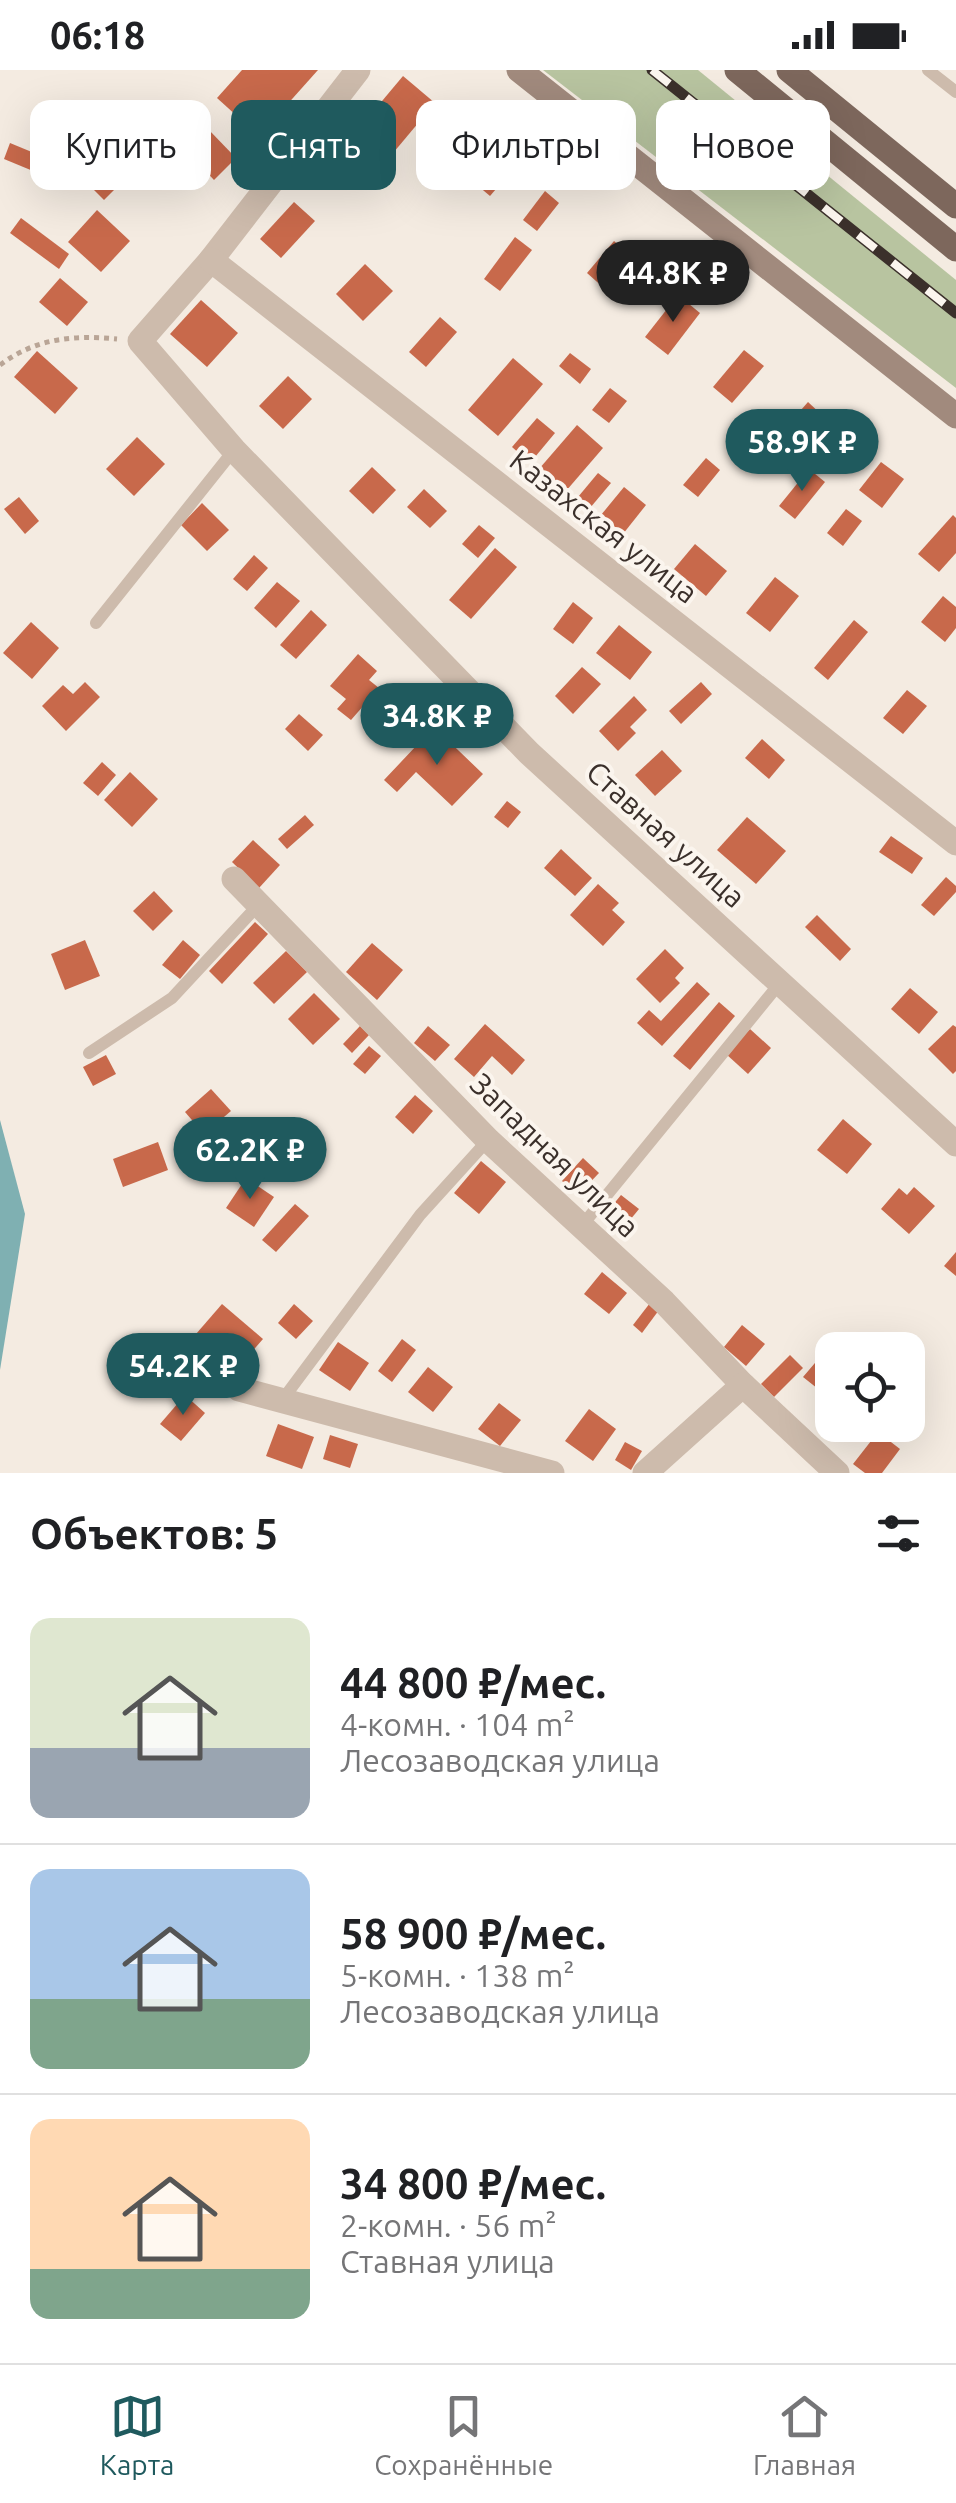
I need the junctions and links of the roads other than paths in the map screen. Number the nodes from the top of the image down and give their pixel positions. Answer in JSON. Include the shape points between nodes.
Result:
{"nodes":[{"id":1,"x":358,"y":70,"type":"edge"},
{"id":2,"x":519,"y":70,"type":"edge"},
{"id":3,"x":737,"y":70,"type":"edge"},
{"id":4,"x":789,"y":70,"type":"edge"},
{"id":5,"x":928,"y":70,"type":"edge"},
{"id":6,"x":956,"y":92,"type":"edge"},
{"id":7,"x":956,"y":206,"type":"edge"},
{"id":8,"x":956,"y":249,"type":"edge"},
{"id":9,"x":211,"y":260,"type":"junction"},
{"id":10,"x":956,"y":416,"type":"edge"},
{"id":11,"x":234,"y":450,"type":"junction"},
{"id":12,"x":96,"y":623,"type":"dead end"},
{"id":13,"x":956,"y":842,"type":"edge"},
{"id":14,"x":234,"y":879,"type":"dead end"},
{"id":15,"x":260,"y":903,"type":"junction"},
{"id":16,"x":780,"y":982,"type":"junction"},
{"id":17,"x":90,"y":1053,"type":"dead end"},
{"id":18,"x":488,"y":1140,"type":"junction"},
{"id":19,"x":956,"y":1144,"type":"edge"},
{"id":20,"x":580,"y":1228,"type":"junction"},
{"id":21,"x":743,"y":1386,"type":"junction"},
{"id":22,"x":239,"y":1389,"type":"dead end"},
{"id":23,"x":283,"y":1398,"type":"junction"},
{"id":24,"x":552,"y":1473,"type":"edge"},
{"id":25,"x":645,"y":1473,"type":"edge"},
{"id":26,"x":836,"y":1473,"type":"edge"}],
"edges":[{"from":1,"to":9,"type":"street"},
{"from":2,"to":10,"type":"street"},
{"from":3,"to":8,"type":"main road"},
{"from":4,"to":7,"type":"main road"},
{"from":5,"to":6,"type":"lane"},
{"from":9,"to":11,"type":"street","name":"Ставная улица","via":[[140,340]]},
{"from":9,"to":13,"type":"street","name":"Казахская улица"},
{"from":11,"to":12,"type":"lane"},
{"from":11,"to":16,"type":"street","name":"Ставная улица","via":[[528,753]]},
{"from":14,"to":15,"type":"street","name":"Западная улица"},
{"from":15,"to":17,"type":"lane","via":[[172,998]]},
{"from":15,"to":18,"type":"street","name":"Западная улица"},
{"from":16,"to":19,"type":"street","name":"Ставная улица"},
{"from":16,"to":20,"type":"lane"},
{"from":18,"to":20,"type":"street","name":"Западная улица"},
{"from":18,"to":23,"type":"lane","via":[[420,1215]]},
{"from":20,"to":21,"type":"street","name":"Западная улица","via":[[664,1302]]},
{"from":21,"to":25,"type":"street"},
{"from":21,"to":26,"type":"street","name":"Западная улица"},
{"from":22,"to":23,"type":"street"},
{"from":23,"to":24,"type":"street"}]}
